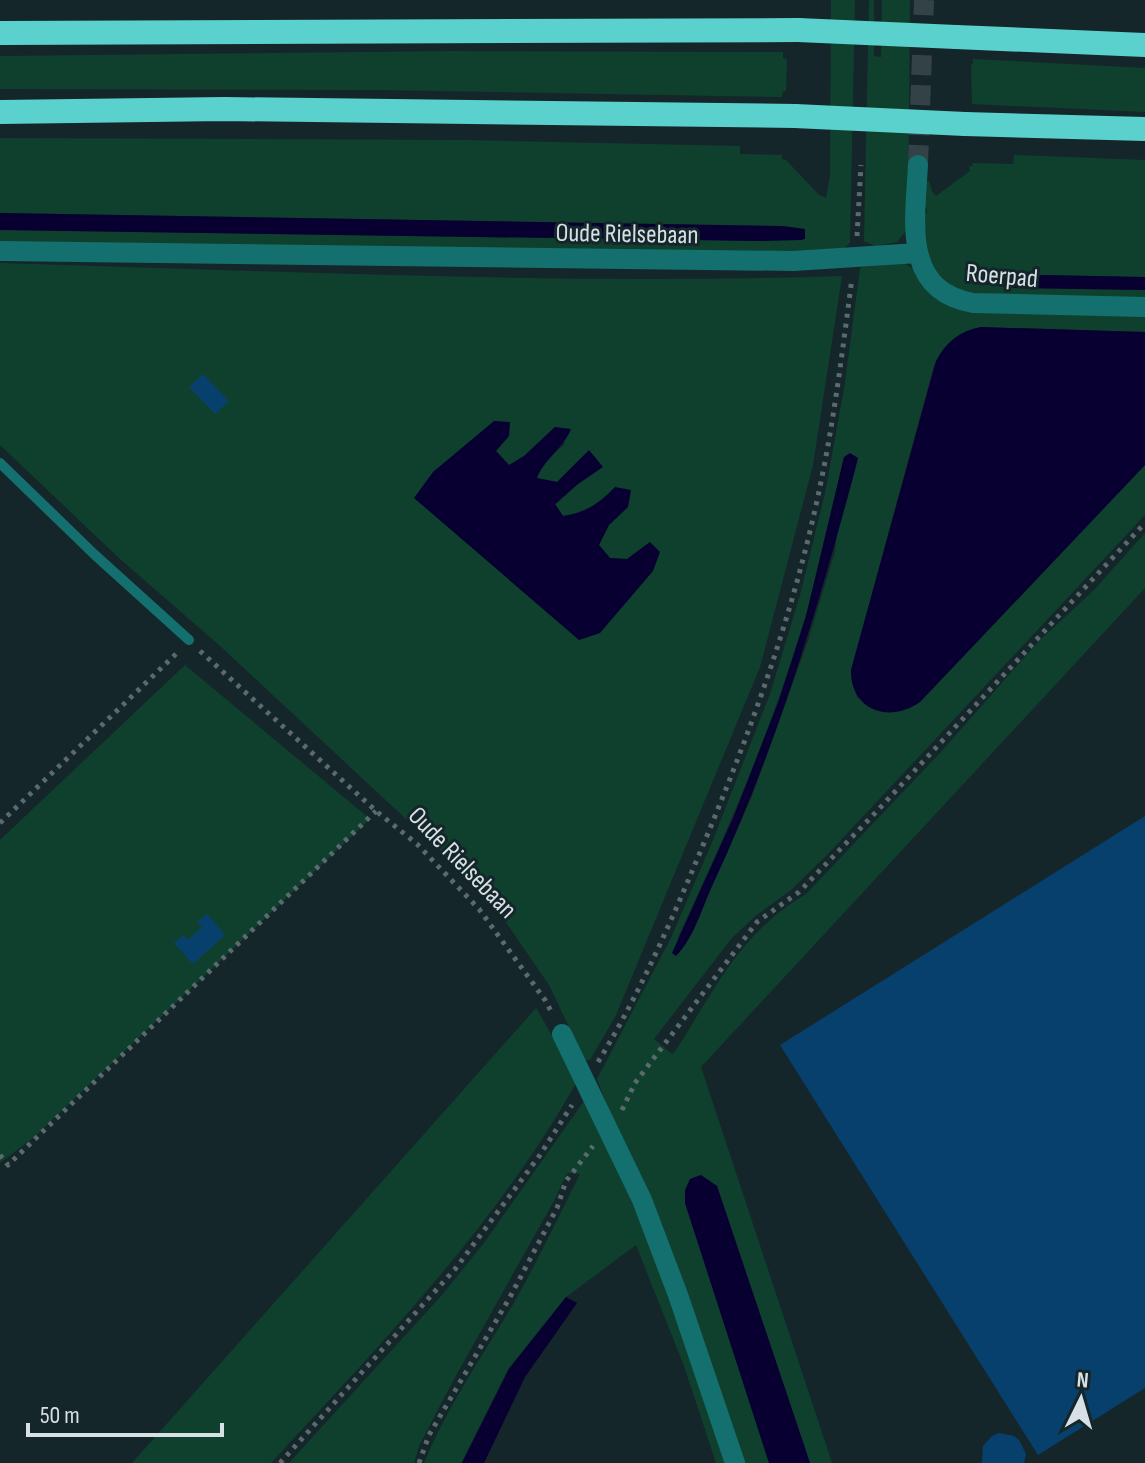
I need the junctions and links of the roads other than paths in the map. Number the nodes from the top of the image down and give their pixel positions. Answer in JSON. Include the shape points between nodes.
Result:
{"nodes":[{"id":1,"x":0,"y":33,"type":"edge"},
{"id":2,"x":1145,"y":45,"type":"edge"},
{"id":3,"x":0,"y":112,"type":"edge"},
{"id":4,"x":1145,"y":129,"type":"edge"},
{"id":5,"x":918,"y":165,"type":"tunnel mouth"},
{"id":6,"x":0,"y":251,"type":"edge"},
{"id":7,"x":918,"y":253,"type":"junction"},
{"id":8,"x":1145,"y":307,"type":"edge"},
{"id":9,"x":0,"y":463,"type":"edge"},
{"id":10,"x":189,"y":640,"type":"road end"},
{"id":11,"x":562,"y":1034,"type":"road end"},
{"id":12,"x":735,"y":1463,"type":"edge"}],
"edges":[{"from":1,"to":2,"type":"highway","bridge":true,"via":[[798,30]]},
{"from":3,"to":4,"type":"highway","bridge":true,"via":[[225,109],[795,116]]},
{"from":5,"to":7,"type":"street","name":"Roerpad"},
{"from":6,"to":7,"type":"street","name":"Oude Rielsebaan","via":[[793,261]]},
{"from":7,"to":8,"type":"street","name":"Roerpad","via":[[923,271],[956,300]]},
{"from":9,"to":10,"type":"lane"},
{"from":11,"to":12,"type":"street","via":[[662,1249]]}]}
